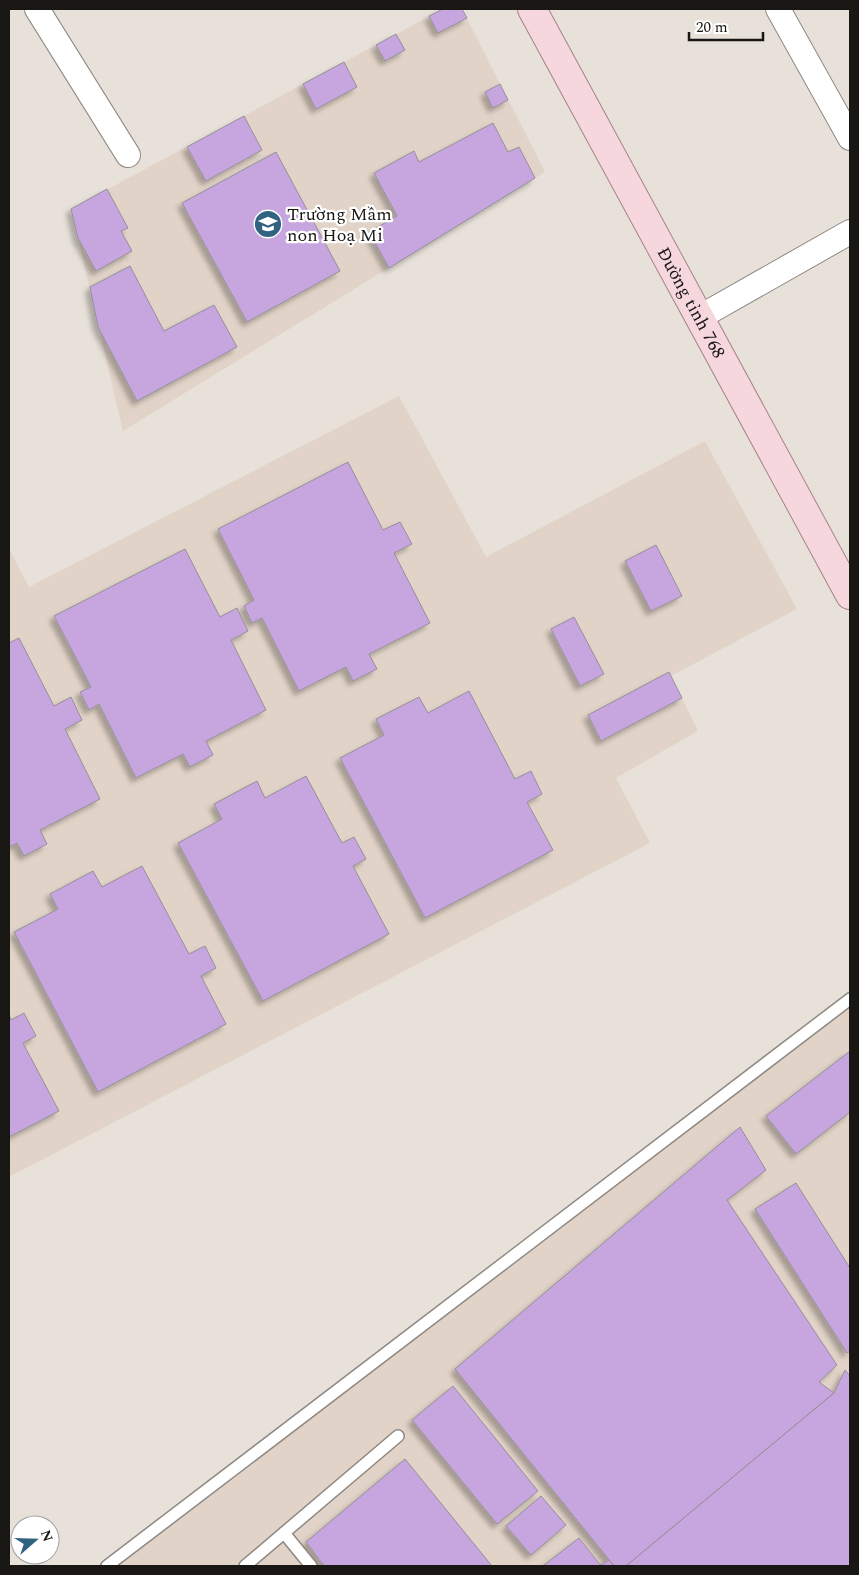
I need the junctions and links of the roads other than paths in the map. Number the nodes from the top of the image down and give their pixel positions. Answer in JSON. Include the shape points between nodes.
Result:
{"nodes":[{"id":1,"x":37,"y":9,"type":"edge"},
{"id":2,"x":532,"y":9,"type":"edge"},
{"id":3,"x":778,"y":9,"type":"edge"},
{"id":4,"x":850,"y":138,"type":"edge"},
{"id":5,"x":128,"y":155,"type":"dead end"},
{"id":6,"x":850,"y":232,"type":"edge"},
{"id":7,"x":700,"y":317,"type":"junction"},
{"id":8,"x":850,"y":595,"type":"edge"},
{"id":9,"x":850,"y":999,"type":"edge"},
{"id":10,"x":398,"y":1436,"type":"dead end"},
{"id":11,"x":284,"y":1533,"type":"junction"},
{"id":12,"x":107,"y":1566,"type":"edge"},
{"id":13,"x":245,"y":1566,"type":"edge"},
{"id":14,"x":311,"y":1566,"type":"edge"}],
"edges":[{"from":1,"to":5,"type":"street"},
{"from":2,"to":7,"type":"main road","name":"Đường tỉnh 768"},
{"from":3,"to":4,"type":"street"},
{"from":6,"to":7,"type":"street"},
{"from":7,"to":8,"type":"main road","name":"Đường tỉnh 768"},
{"from":9,"to":12,"type":"lane"},
{"from":10,"to":11,"type":"lane"},
{"from":11,"to":13,"type":"lane"},
{"from":11,"to":14,"type":"lane"}]}
